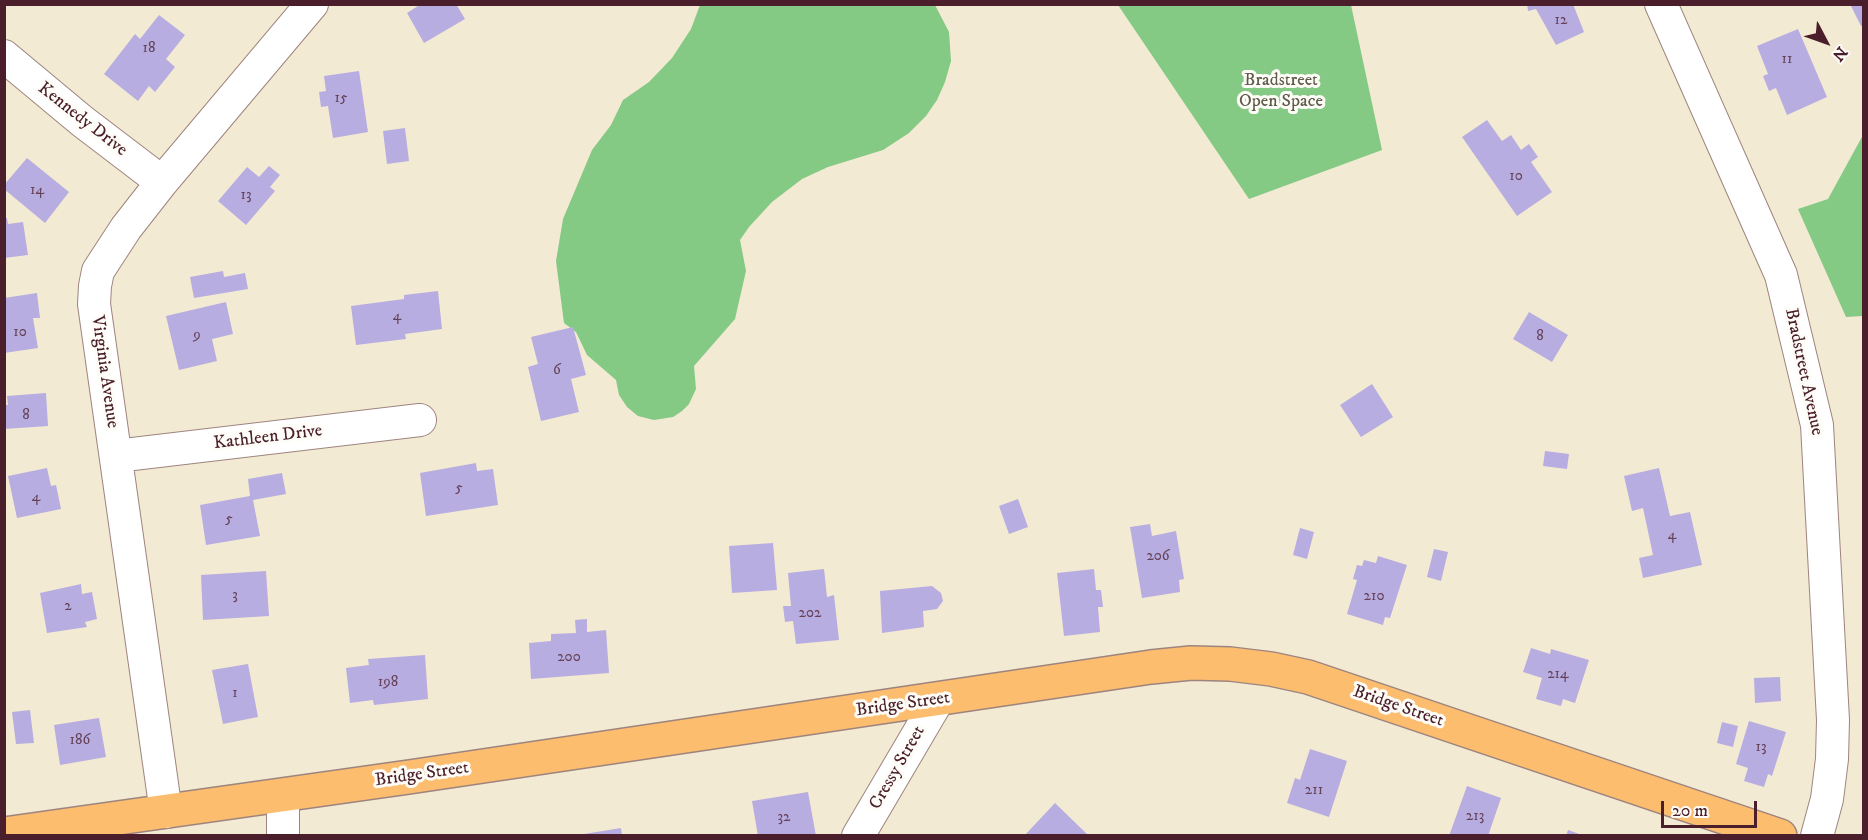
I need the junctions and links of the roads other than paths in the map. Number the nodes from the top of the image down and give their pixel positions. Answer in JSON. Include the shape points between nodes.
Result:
{"nodes":[{"id":1,"x":312,"y":4,"type":"edge"},
{"id":2,"x":1661,"y":4,"type":"edge"},
{"id":3,"x":4,"y":56,"type":"edge"},
{"id":4,"x":162,"y":182,"type":"junction"},
{"id":5,"x":420,"y":420,"type":"dead end"},
{"id":6,"x":116,"y":456,"type":"junction"},
{"id":7,"x":938,"y":700,"type":"junction"},
{"id":8,"x":284,"y":795,"type":"junction"},
{"id":9,"x":166,"y":812,"type":"junction"},
{"id":10,"x":4,"y":834,"type":"edge"},
{"id":11,"x":284,"y":836,"type":"edge"},
{"id":12,"x":858,"y":836,"type":"edge"},
{"id":13,"x":1780,"y":836,"type":"edge"},
{"id":14,"x":1817,"y":836,"type":"edge"}],
"edges":[{"from":1,"to":4,"type":"street","name":"Virginia Avenue"},
{"from":2,"to":14,"type":"street","name":"Bradstreet Avenue","via":[[1781,275],[1817,425],[1833,720],[1827,799]]},
{"from":3,"to":4,"type":"street","name":"Kennedy Drive"},
{"from":4,"to":6,"type":"street","name":"Virginia Avenue","via":[[109,254],[95,286],[94,304]]},
{"from":5,"to":6,"type":"street","name":"Kathleen Drive"},
{"from":6,"to":9,"type":"street","name":"Virginia Avenue"},
{"from":7,"to":8,"type":"main road","name":"Bridge Street"},
{"from":7,"to":12,"type":"street","name":"Cressy Street"},
{"from":7,"to":13,"type":"main road","name":"Bridge Street","via":[[1191,663],[1271,669],[1308,677]]},
{"from":8,"to":9,"type":"main road","name":"Bridge Street"},
{"from":8,"to":11,"type":"street"},
{"from":9,"to":10,"type":"main road","name":"Bridge Street"}]}
